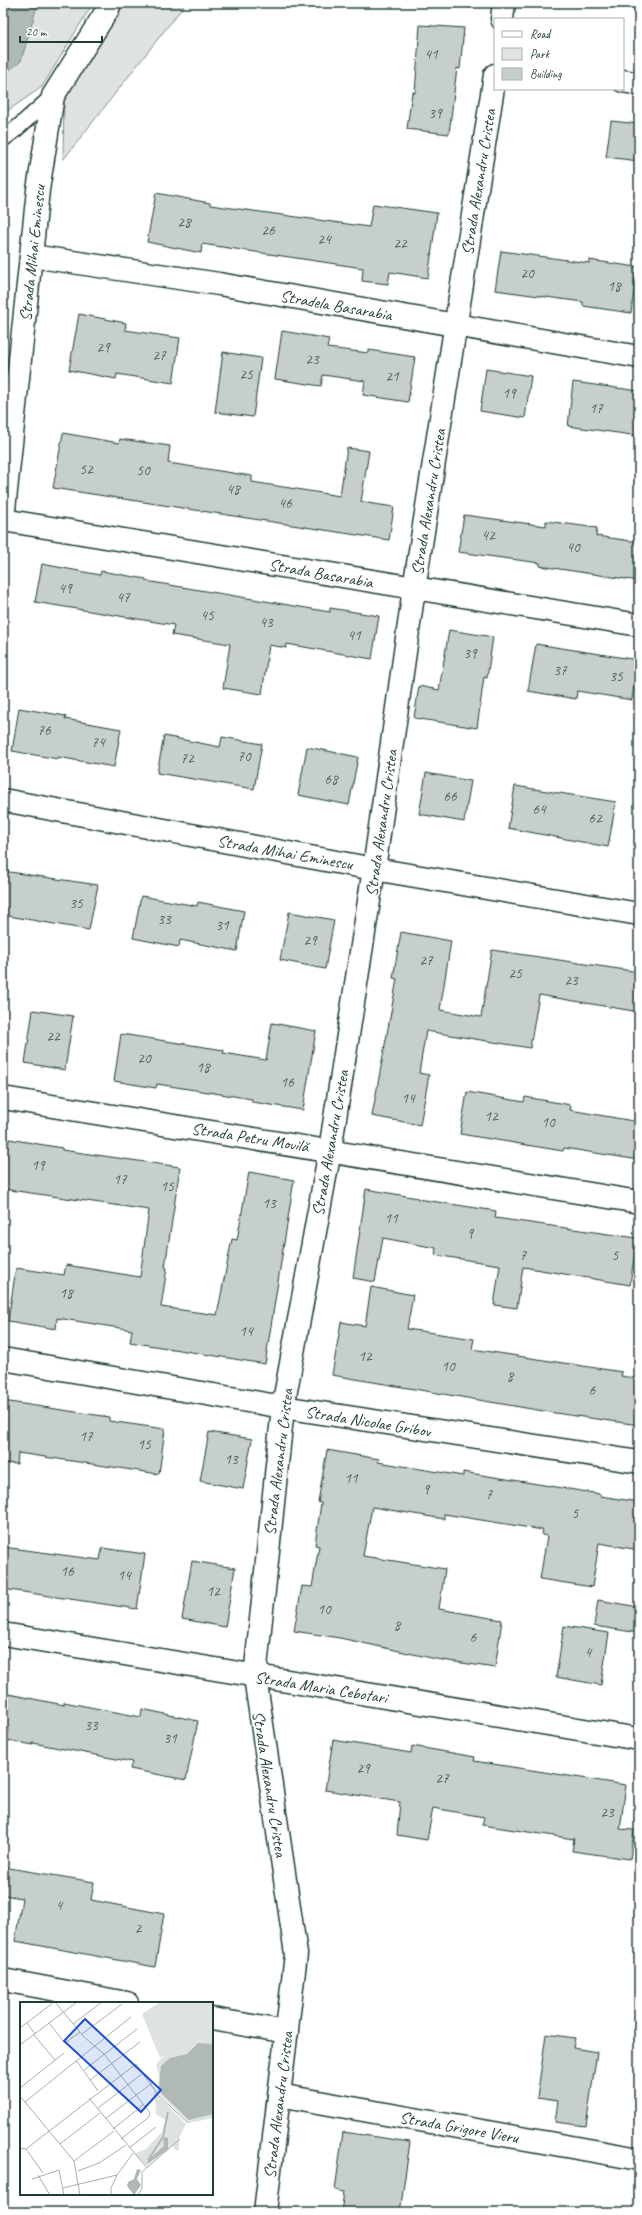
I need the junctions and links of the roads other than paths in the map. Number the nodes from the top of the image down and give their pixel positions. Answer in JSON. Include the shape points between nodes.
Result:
{"nodes":[{"id":1,"x":110,"y":3,"type":"edge"},
{"id":2,"x":504,"y":3,"type":"edge"},
{"id":3,"x":502,"y":18,"type":"edge"},
{"id":4,"x":494,"y":81,"type":"edge"},
{"id":5,"x":624,"y":81,"type":"edge"},
{"id":6,"x":639,"y":84,"type":"edge"},
{"id":7,"x":53,"y":96,"type":"junction"},
{"id":8,"x":3,"y":139,"type":"edge"},
{"id":9,"x":32,"y":256,"type":"junction"},
{"id":10,"x":456,"y":326,"type":"junction"},
{"id":11,"x":639,"y":357,"type":"edge"},
{"id":12,"x":3,"y":519,"type":"edge"},
{"id":13,"x":414,"y":589,"type":"junction"},
{"id":14,"x":639,"y":624,"type":"edge"},
{"id":15,"x":3,"y":800,"type":"edge"},
{"id":16,"x":374,"y":869,"type":"junction"},
{"id":17,"x":639,"y":914,"type":"edge"},
{"id":18,"x":3,"y":1098,"type":"edge"},
{"id":19,"x":330,"y":1150,"type":"junction"},
{"id":20,"x":639,"y":1202,"type":"edge"},
{"id":21,"x":3,"y":1359,"type":"edge"},
{"id":22,"x":283,"y":1408,"type":"junction"},
{"id":23,"x":639,"y":1462,"type":"edge"},
{"id":24,"x":3,"y":1634,"type":"edge"},
{"id":25,"x":254,"y":1677,"type":"junction"},
{"id":26,"x":639,"y":1739,"type":"edge"},
{"id":27,"x":3,"y":1980,"type":"edge"},
{"id":28,"x":122,"y":2002,"type":"edge"},
{"id":29,"x":213,"y":2019,"type":"edge"},
{"id":30,"x":287,"y":2032,"type":"junction"},
{"id":31,"x":279,"y":2096,"type":"junction"},
{"id":32,"x":639,"y":2159,"type":"edge"},
{"id":33,"x":265,"y":2212,"type":"edge"}],
"edges":[{"from":1,"to":7,"type":"street","name":"Strada Mihai Eminescu"},
{"from":2,"to":3,"type":"street"},
{"from":4,"to":10,"type":"street","name":"Strada Alexandru Cristea"},
{"from":5,"to":6,"type":"street"},
{"from":7,"to":8,"type":"lane"},
{"from":7,"to":9,"type":"street","name":"Strada Mihai Eminescu","via":[[38,190]]},
{"from":9,"to":10,"type":"street","name":"Stradela Basarabia","via":[[219,284]]},
{"from":9,"to":12,"type":"street","name":"Strada Mihai Eminescu"},
{"from":10,"to":11,"type":"street","name":"Stradela Basarabia"},
{"from":10,"to":13,"type":"street","name":"Strada Alexandru Cristea"},
{"from":12,"to":13,"type":"street","name":"Strada Basarabia"},
{"from":13,"to":14,"type":"street","name":"Strada Basarabia"},
{"from":13,"to":16,"type":"street","name":"Strada Alexandru Cristea"},
{"from":15,"to":16,"type":"street","name":"Strada Mihai Eminescu"},
{"from":16,"to":17,"type":"street","name":"Strada Mihai Eminescu"},
{"from":16,"to":19,"type":"street","name":"Strada Alexandru Cristea"},
{"from":18,"to":19,"type":"street","name":"Strada Petru Movilă"},
{"from":19,"to":20,"type":"street","name":"Strada Petru Movilă"},
{"from":19,"to":22,"type":"street","name":"Strada Alexandru Cristea"},
{"from":21,"to":22,"type":"street","name":"Strada Nicolae Gribov"},
{"from":22,"to":23,"type":"street","name":"Strada Nicolae Gribov"},
{"from":22,"to":25,"type":"street","name":"Strada Alexandru Cristea"},
{"from":24,"to":25,"type":"street","name":"Strada Maria Cebotari"},
{"from":25,"to":26,"type":"street","name":"Strada Maria Cebotari"},
{"from":25,"to":30,"type":"street","name":"Strada Alexandru Cristea","via":[[296,1954]]},
{"from":27,"to":28,"type":"street"},
{"from":29,"to":30,"type":"street"},
{"from":30,"to":31,"type":"street","name":"Strada Alexandru Cristea"},
{"from":31,"to":32,"type":"street","name":"Strada Grigore Vieru"},
{"from":31,"to":33,"type":"street","name":"Strada Alexandru Cristea"}]}
